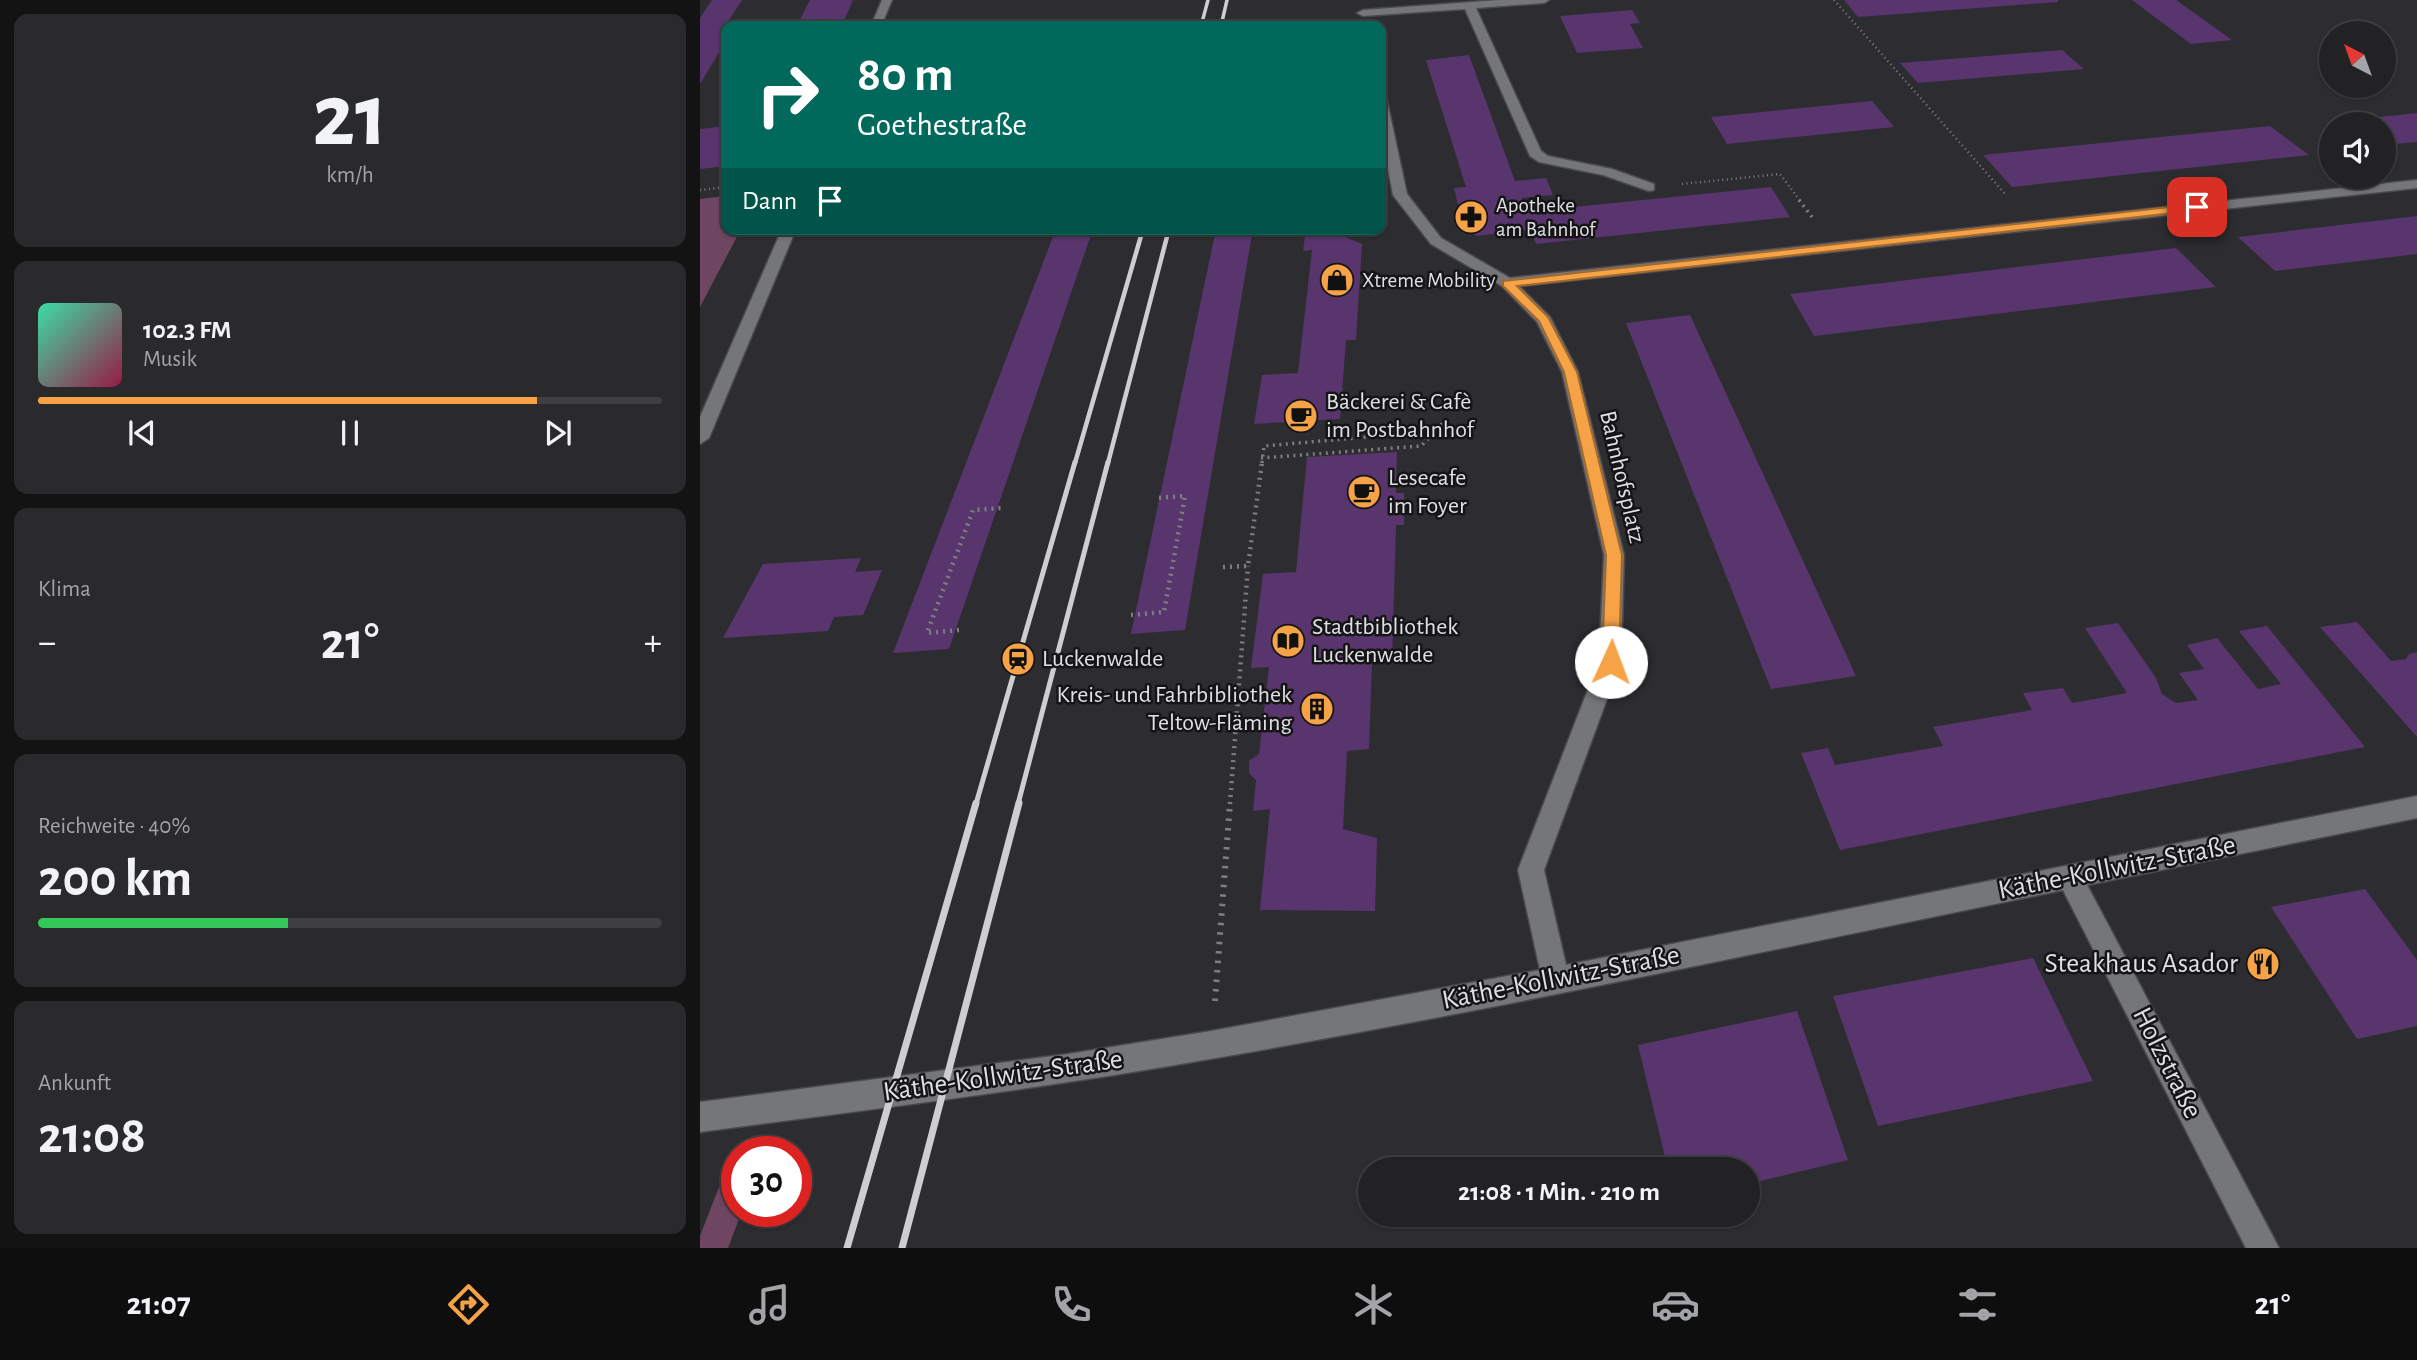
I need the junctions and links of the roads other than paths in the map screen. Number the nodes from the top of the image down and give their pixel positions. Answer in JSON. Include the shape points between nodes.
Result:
{"nodes":[{"id":1,"x":887,"y":0,"type":"edge"},
{"id":2,"x":1359,"y":0,"type":"edge"},
{"id":3,"x":1544,"y":0,"type":"edge"},
{"id":4,"x":1469,"y":5,"type":"junction"},
{"id":5,"x":1363,"y":13,"type":"junction"},
{"id":6,"x":878,"y":21,"type":"edge"},
{"id":7,"x":1365,"y":21,"type":"edge"},
{"id":8,"x":1386,"y":126,"type":"edge"},
{"id":9,"x":2417,"y":184,"type":"edge"},
{"id":10,"x":1649,"y":187,"type":"road end"},
{"id":11,"x":786,"y":235,"type":"edge"},
{"id":12,"x":1507,"y":284,"type":"junction"},
{"id":13,"x":700,"y":438,"type":"edge"},
{"id":14,"x":2417,"y":807,"type":"edge"},
{"id":15,"x":2070,"y":878,"type":"junction"},
{"id":16,"x":1556,"y":980,"type":"junction"},
{"id":17,"x":700,"y":1117,"type":"edge"},
{"id":18,"x":2263,"y":1248,"type":"edge"}],
"edges":[{"from":1,"to":6,"type":"street"},
{"from":2,"to":5,"type":"street"},
{"from":3,"to":4,"type":"street"},
{"from":4,"to":5,"type":"street"},
{"from":4,"to":10,"type":"street","via":[[1535,153]]},
{"from":5,"to":7,"type":"street"},
{"from":8,"to":12,"type":"street","name":"Bahnhofsplatz","via":[[1400,195],[1436,241]]},
{"from":9,"to":12,"type":"street"},
{"from":11,"to":13,"type":"street"},
{"from":12,"to":16,"type":"street","name":"Bahnhofsplatz","via":[[1544,320],[1570,372],[1614,555],[1611,662],[1531,870]]},
{"from":14,"to":15,"type":"street","name":"Käthe-Kollwitz-Straße"},
{"from":15,"to":16,"type":"street","name":"Käthe-Kollwitz-Straße"},
{"from":15,"to":18,"type":"street","name":"Holzstraße"},
{"from":16,"to":17,"type":"street","name":"Käthe-Kollwitz-Straße","via":[[1211,1045]]}]}
